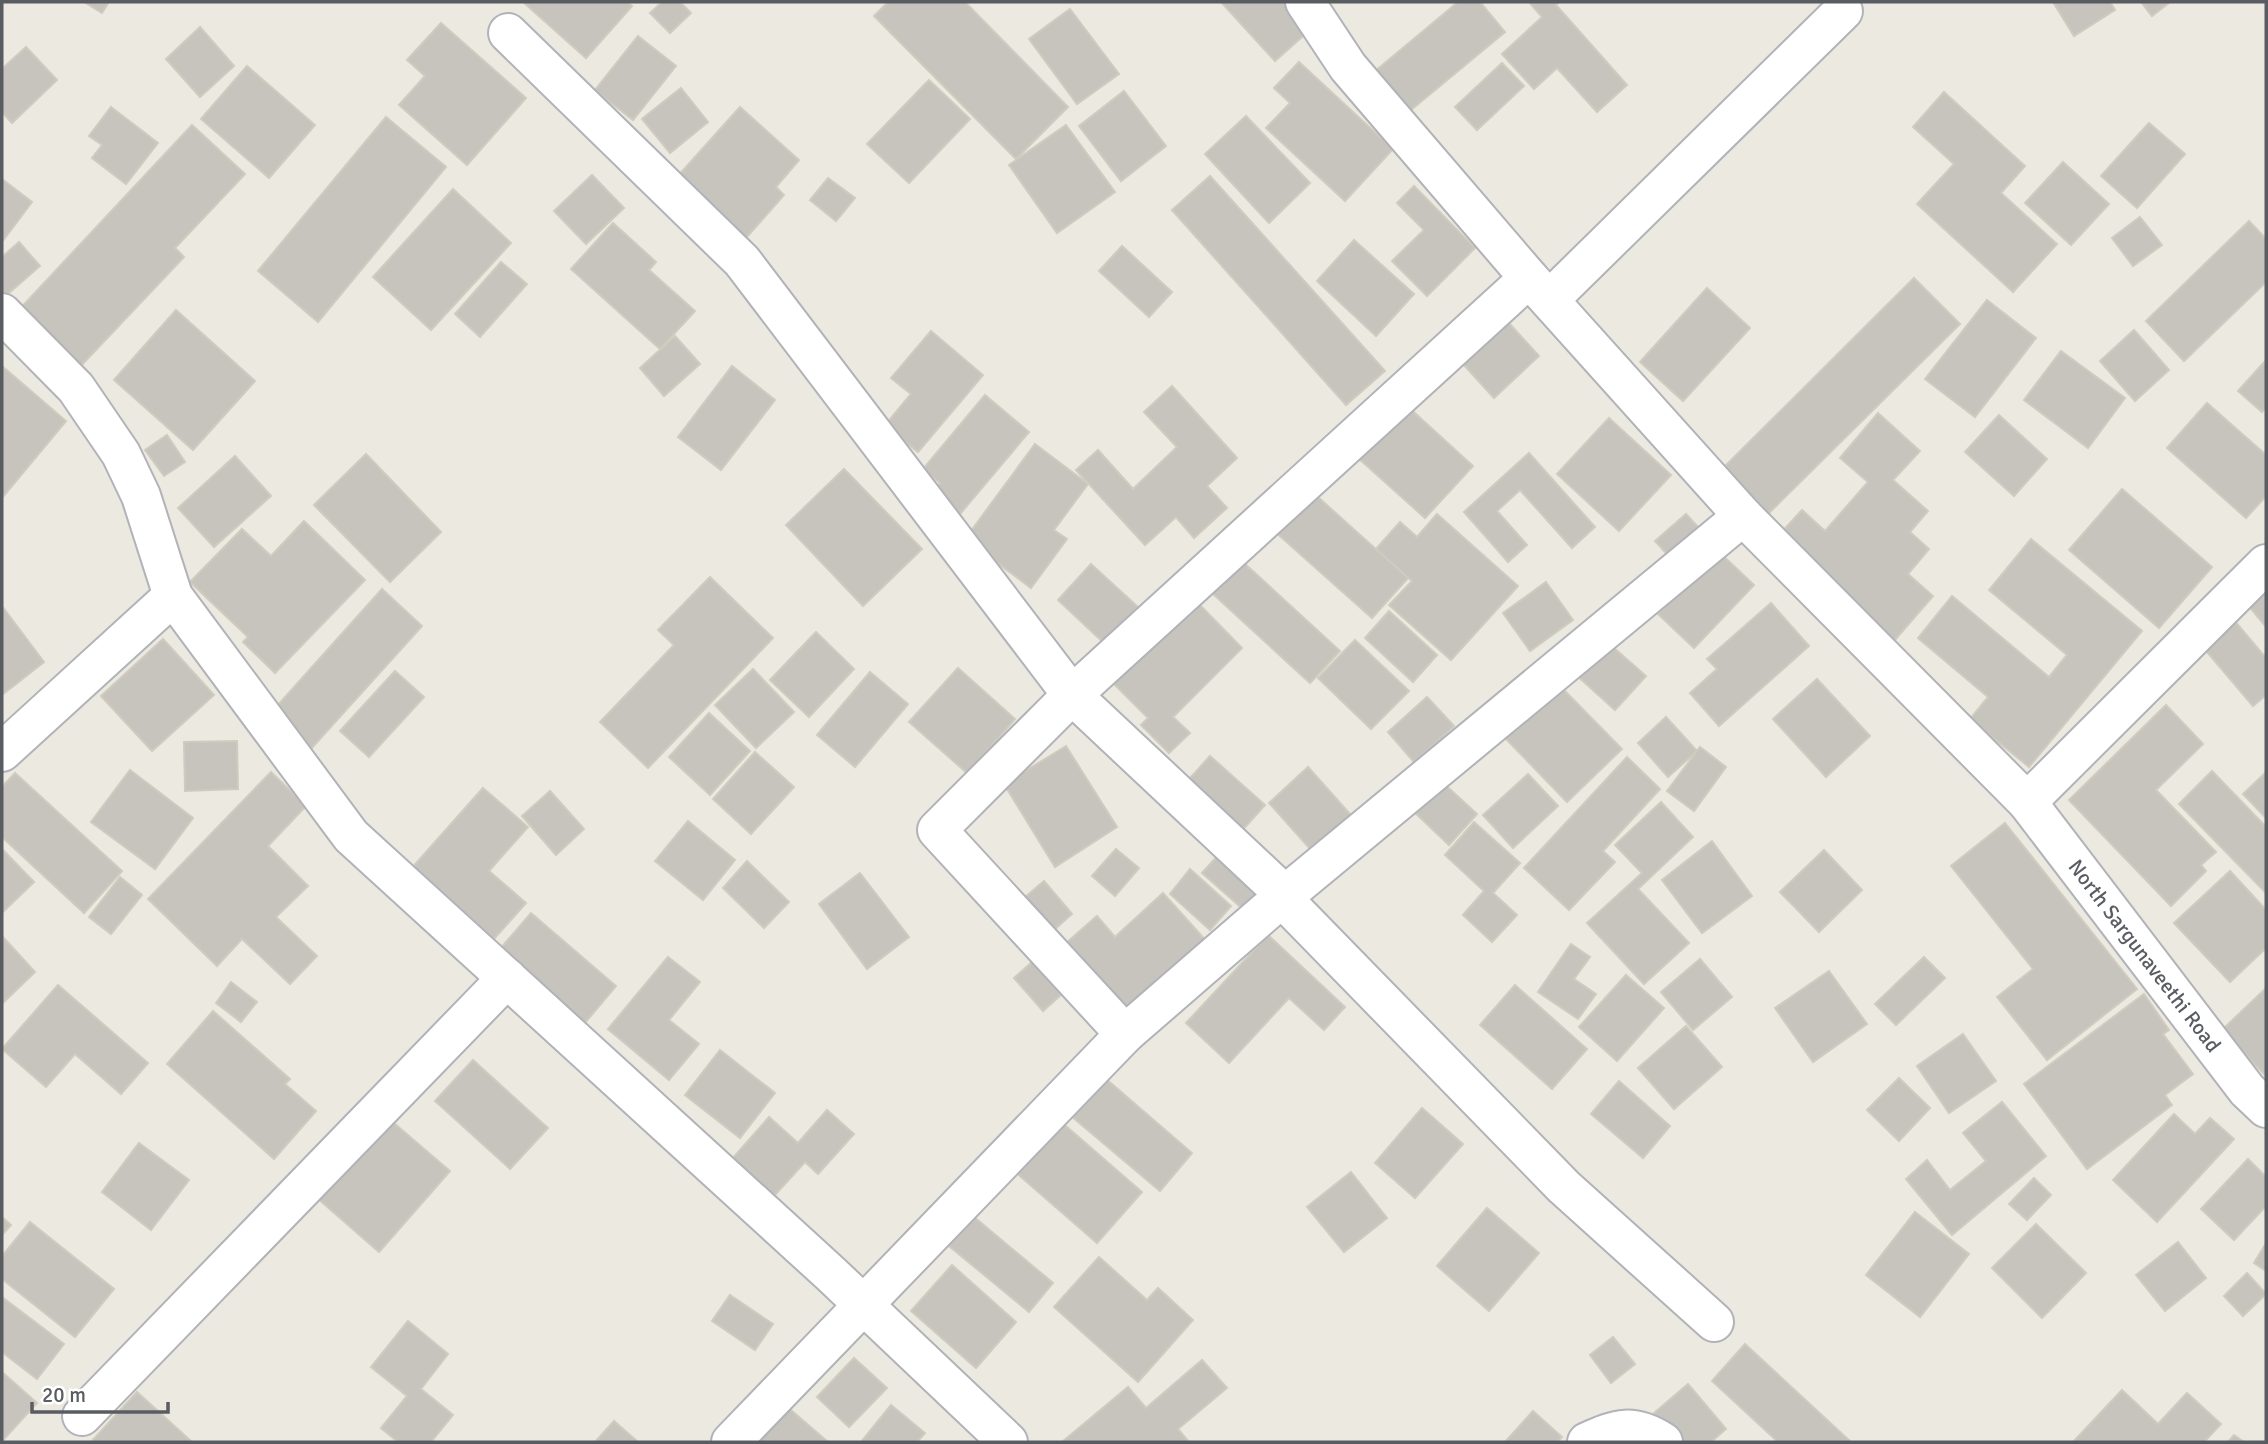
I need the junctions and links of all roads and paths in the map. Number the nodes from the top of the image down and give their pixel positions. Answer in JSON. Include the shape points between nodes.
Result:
{"nodes":[{"id":1,"x":1305,"y":2,"type":"edge"},
{"id":2,"x":1843,"y":10,"type":"dead end"},
{"id":3,"x":508,"y":33,"type":"dead end"},
{"id":4,"x":1539,"y":289,"type":"junction"},
{"id":5,"x":2,"y":313,"type":"edge"},
{"id":6,"x":1743,"y":516,"type":"junction"},
{"id":7,"x":2266,"y":564,"type":"edge"},
{"id":8,"x":173,"y":596,"type":"junction"},
{"id":9,"x":1072,"y":695,"type":"junction"},
{"id":10,"x":2,"y":752,"type":"edge"},
{"id":11,"x":2027,"y":802,"type":"junction"},
{"id":12,"x":1285,"y":895,"type":"junction"},
{"id":13,"x":507,"y":978,"type":"junction"},
{"id":14,"x":1125,"y":1034,"type":"junction"},
{"id":15,"x":2266,"y":1108,"type":"edge"},
{"id":16,"x":863,"y":1306,"type":"junction"},
{"id":17,"x":1714,"y":1322,"type":"dead end"},
{"id":18,"x":82,"y":1416,"type":"dead end"},
{"id":19,"x":731,"y":1442,"type":"edge"},
{"id":20,"x":1008,"y":1442,"type":"edge"},
{"id":21,"x":1587,"y":1442,"type":"edge"},
{"id":22,"x":1663,"y":1442,"type":"edge"}],
"edges":[{"from":1,"to":4,"type":"street","name":"North Sargunaveethi Road","via":[[1348,67]]},
{"from":2,"to":4,"type":"street"},
{"from":3,"to":9,"type":"street","via":[[742,261]]},
{"from":4,"to":6,"type":"street","name":"North Sargunaveethi Road"},
{"from":4,"to":9,"type":"street"},
{"from":5,"to":8,"type":"street","via":[[76,388],[121,454],[141,496]]},
{"from":6,"to":11,"type":"street","name":"North Sargunaveethi Road"},
{"from":6,"to":12,"type":"street"},
{"from":7,"to":11,"type":"street"},
{"from":8,"to":10,"type":"street"},
{"from":8,"to":13,"type":"street","via":[[351,836]]},
{"from":9,"to":12,"type":"street"},
{"from":9,"to":14,"type":"street","via":[[937,830]]},
{"from":11,"to":15,"type":"street","name":"North Sargunaveethi Road"},
{"from":12,"to":14,"type":"street"},
{"from":12,"to":17,"type":"street","via":[[1283,899],[1564,1187]]},
{"from":13,"to":16,"type":"street"},
{"from":13,"to":18,"type":"street"},
{"from":14,"to":16,"type":"street"},
{"from":16,"to":19,"type":"street"},
{"from":16,"to":20,"type":"street"},
{"from":21,"to":22,"type":"street","via":[[1616,1429],[1646,1432]]}]}
